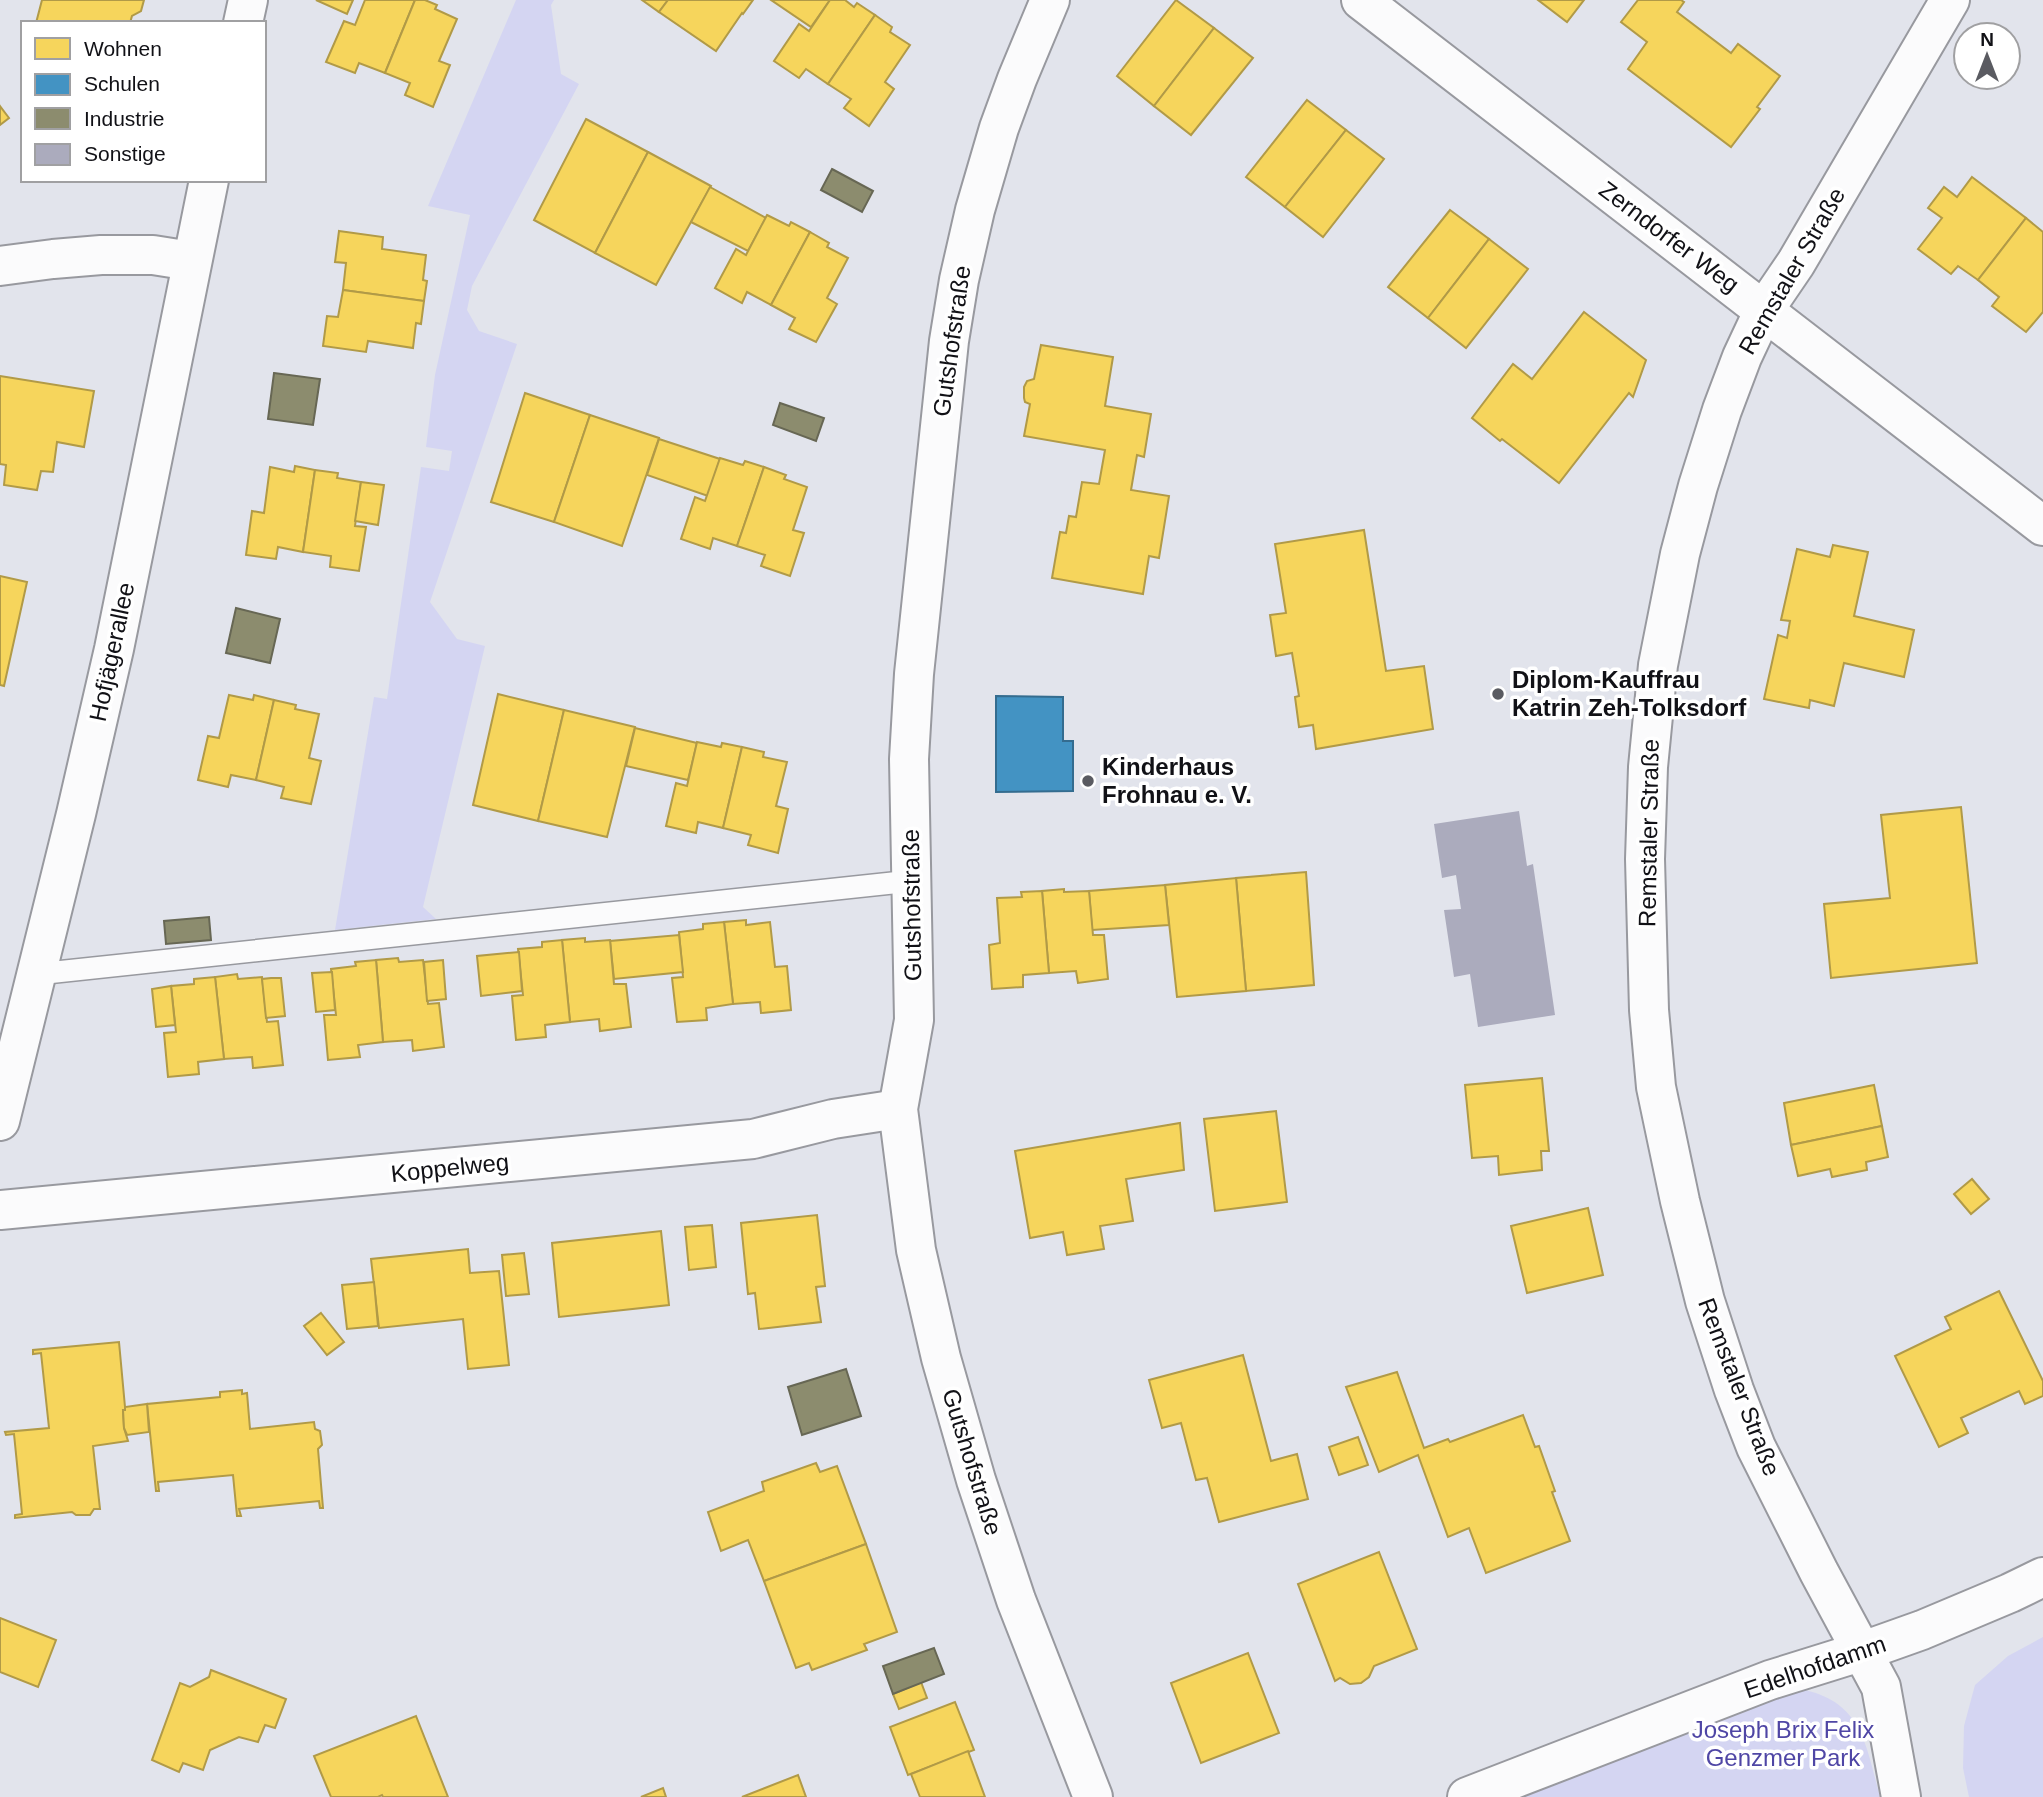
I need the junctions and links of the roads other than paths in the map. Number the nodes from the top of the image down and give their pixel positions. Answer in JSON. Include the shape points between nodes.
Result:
{"nodes":[{"id":1,"x":248,"y":0,"type":"edge"},
{"id":2,"x":1050,"y":0,"type":"edge"},
{"id":3,"x":1361,"y":0,"type":"edge"},
{"id":4,"x":1950,"y":0,"type":"edge"},
{"id":5,"x":243,"y":21,"type":"edge"},
{"id":6,"x":209,"y":182,"type":"edge"},
{"id":7,"x":191,"y":261,"type":"junction"},
{"id":8,"x":0,"y":266,"type":"edge"},
{"id":9,"x":1764,"y":310,"type":"junction"},
{"id":10,"x":2043,"y":526,"type":"edge"},
{"id":11,"x":911,"y":881,"type":"junction"},
{"id":12,"x":37,"y":974,"type":"junction"},
{"id":13,"x":898,"y":1109,"type":"junction"},
{"id":14,"x":0,"y":1121,"type":"edge"},
{"id":15,"x":0,"y":1210,"type":"edge"},
{"id":16,"x":2043,"y":1577,"type":"edge"},
{"id":17,"x":1863,"y":1651,"type":"junction"},
{"id":18,"x":1093,"y":1797,"type":"edge"},
{"id":19,"x":1467,"y":1797,"type":"edge"},
{"id":20,"x":1901,"y":1797,"type":"edge"}],
"edges":[{"from":1,"to":5,"type":"street"},
{"from":2,"to":11,"type":"street","name":"Gutshofstraße","via":[[999,128],[975,210],[953,316],[914,674],[909,759]]},
{"from":3,"to":9,"type":"street","name":"Zerndorfer Weg"},
{"from":4,"to":9,"type":"street","name":"Remstaler Straße"},
{"from":6,"to":7,"type":"street","name":"Hofjägerallee"},
{"from":7,"to":8,"type":"street","via":[[153,255],[101,256]]},
{"from":7,"to":12,"type":"street","name":"Hofjägerallee","via":[[114,649]]},
{"from":9,"to":10,"type":"street","name":"Zerndorfer Weg"},
{"from":9,"to":17,"type":"street","name":"Remstaler Straße","via":[[1742,357],[1698,486],[1658,665],[1645,859],[1651,1045],[1656,1087],[1704,1301],[1734,1390],[1756,1447]]},
{"from":11,"to":12,"type":"lane"},
{"from":11,"to":13,"type":"street","name":"Gutshofstraße","via":[[914,1020]]},
{"from":12,"to":14,"type":"street","name":"Hofjägerallee"},
{"from":13,"to":15,"type":"street","name":"Koppelweg","via":[[753,1139]]},
{"from":13,"to":18,"type":"street","name":"Gutshofstraße","via":[[916,1250],[941,1358],[1016,1600]]},
{"from":16,"to":17,"type":"street","name":"Edelhofdamm"},
{"from":17,"to":19,"type":"street","name":"Edelhofdamm","via":[[1770,1680]]},
{"from":17,"to":20,"type":"street","name":"Remstaler Straße","via":[[1881,1687]]}]}
